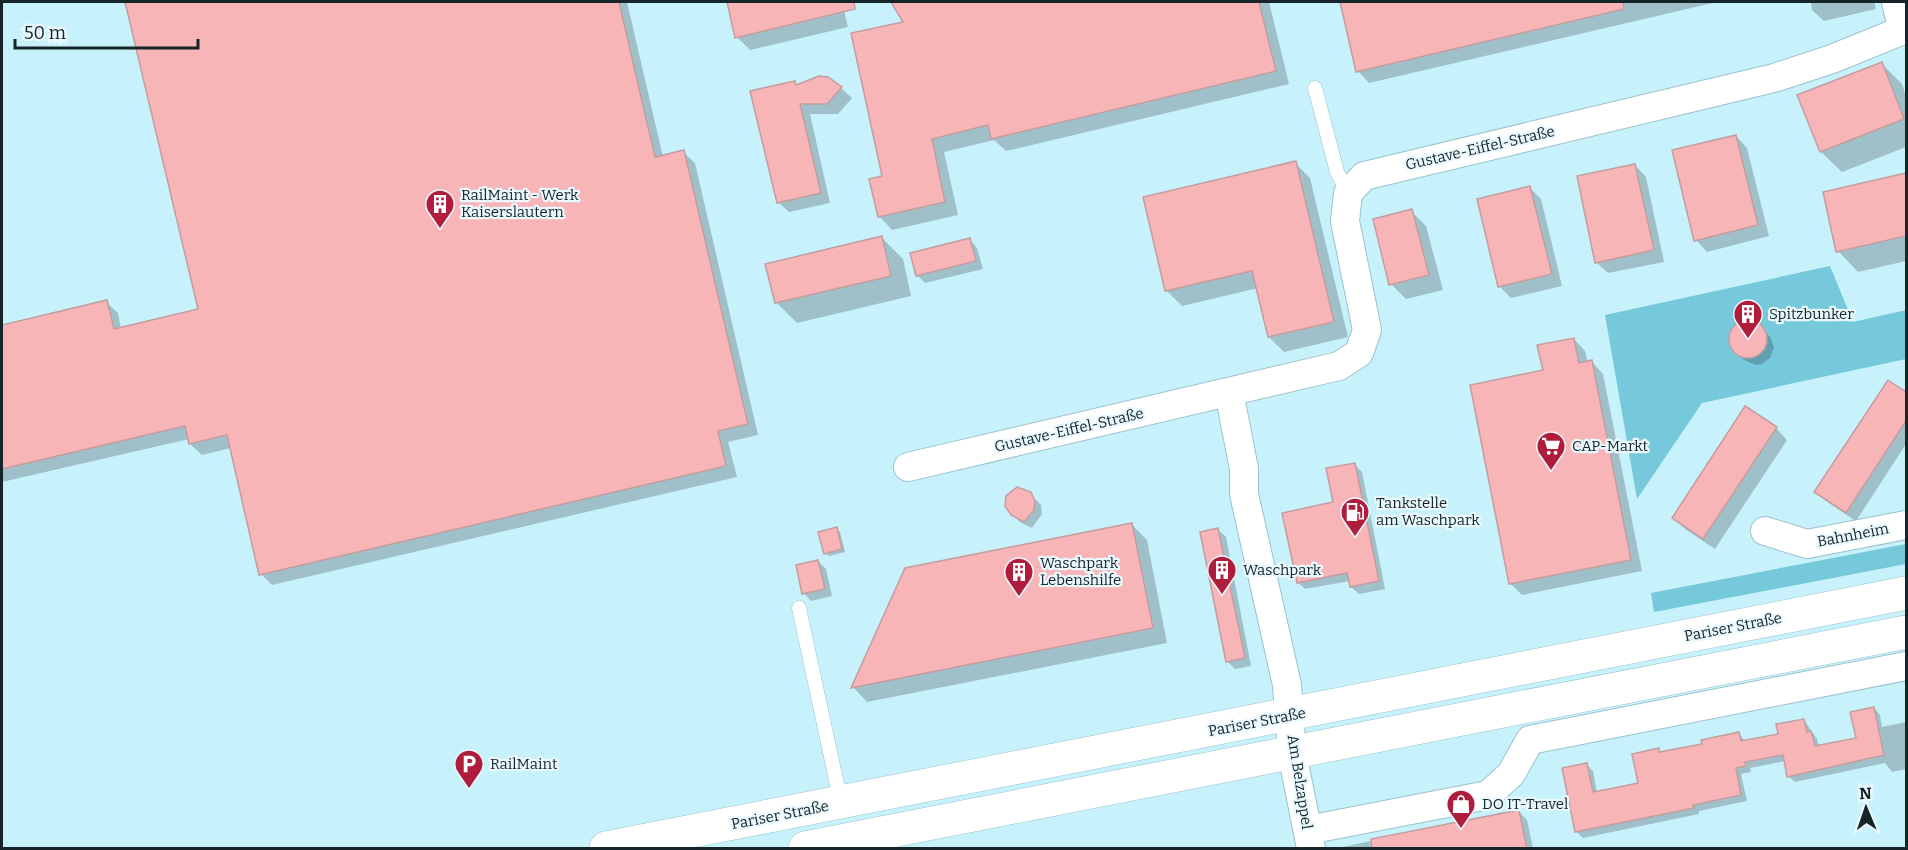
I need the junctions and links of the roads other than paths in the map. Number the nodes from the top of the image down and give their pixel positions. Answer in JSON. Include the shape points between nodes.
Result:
{"nodes":[{"id":1,"x":1896,"y":2,"type":"edge"},
{"id":2,"x":1905,"y":30,"type":"edge"},
{"id":3,"x":1315,"y":88,"type":"dead end"},
{"id":4,"x":1348,"y":193,"type":"junction"},
{"id":5,"x":1229,"y":392,"type":"junction"},
{"id":6,"x":908,"y":467,"type":"dead end"},
{"id":7,"x":1906,"y":525,"type":"edge"},
{"id":8,"x":1765,"y":531,"type":"dead end"},
{"id":9,"x":1906,"y":593,"type":"edge"},
{"id":10,"x":799,"y":608,"type":"dead end"},
{"id":11,"x":1906,"y":632,"type":"edge"},
{"id":12,"x":1906,"y":666,"type":"edge"},
{"id":13,"x":1291,"y":715,"type":"junction"},
{"id":14,"x":1293,"y":753,"type":"junction"},
{"id":15,"x":841,"y":803,"type":"junction"},
{"id":16,"x":1310,"y":839,"type":"edge"},
{"id":17,"x":606,"y":849,"type":"edge"},
{"id":18,"x":805,"y":849,"type":"edge"}],
"edges":[{"from":1,"to":2,"type":"street"},
{"from":2,"to":4,"type":"street","name":"Gustave-Eiffel-Straße","via":[[1774,78],[1364,176]]},
{"from":3,"to":4,"type":"lane","via":[[1337,172]]},
{"from":4,"to":5,"type":"street","name":"Gustave-Eiffel-Straße","via":[[1345,221],[1367,330],[1359,353],[1339,366]]},
{"from":5,"to":6,"type":"street","name":"Gustave-Eiffel-Straße"},
{"from":5,"to":13,"type":"street","via":[[1244,469],[1244,494]]},
{"from":7,"to":8,"type":"street","name":"Bahnheim","via":[[1807,544]]},
{"from":9,"to":13,"type":"main road","name":"Pariser Straße"},
{"from":10,"to":15,"type":"lane"},
{"from":11,"to":14,"type":"main road"},
{"from":12,"to":16,"type":"street","via":[[1530,740],[1510,774],[1488,795]]},
{"from":13,"to":14,"type":"street","name":"Am Belzappel"},
{"from":13,"to":15,"type":"main road","name":"Pariser Straße"},
{"from":14,"to":16,"type":"street","name":"Am Belzappel"},
{"from":14,"to":18,"type":"main road"},
{"from":15,"to":17,"type":"main road","name":"Pariser Straße"}]}
